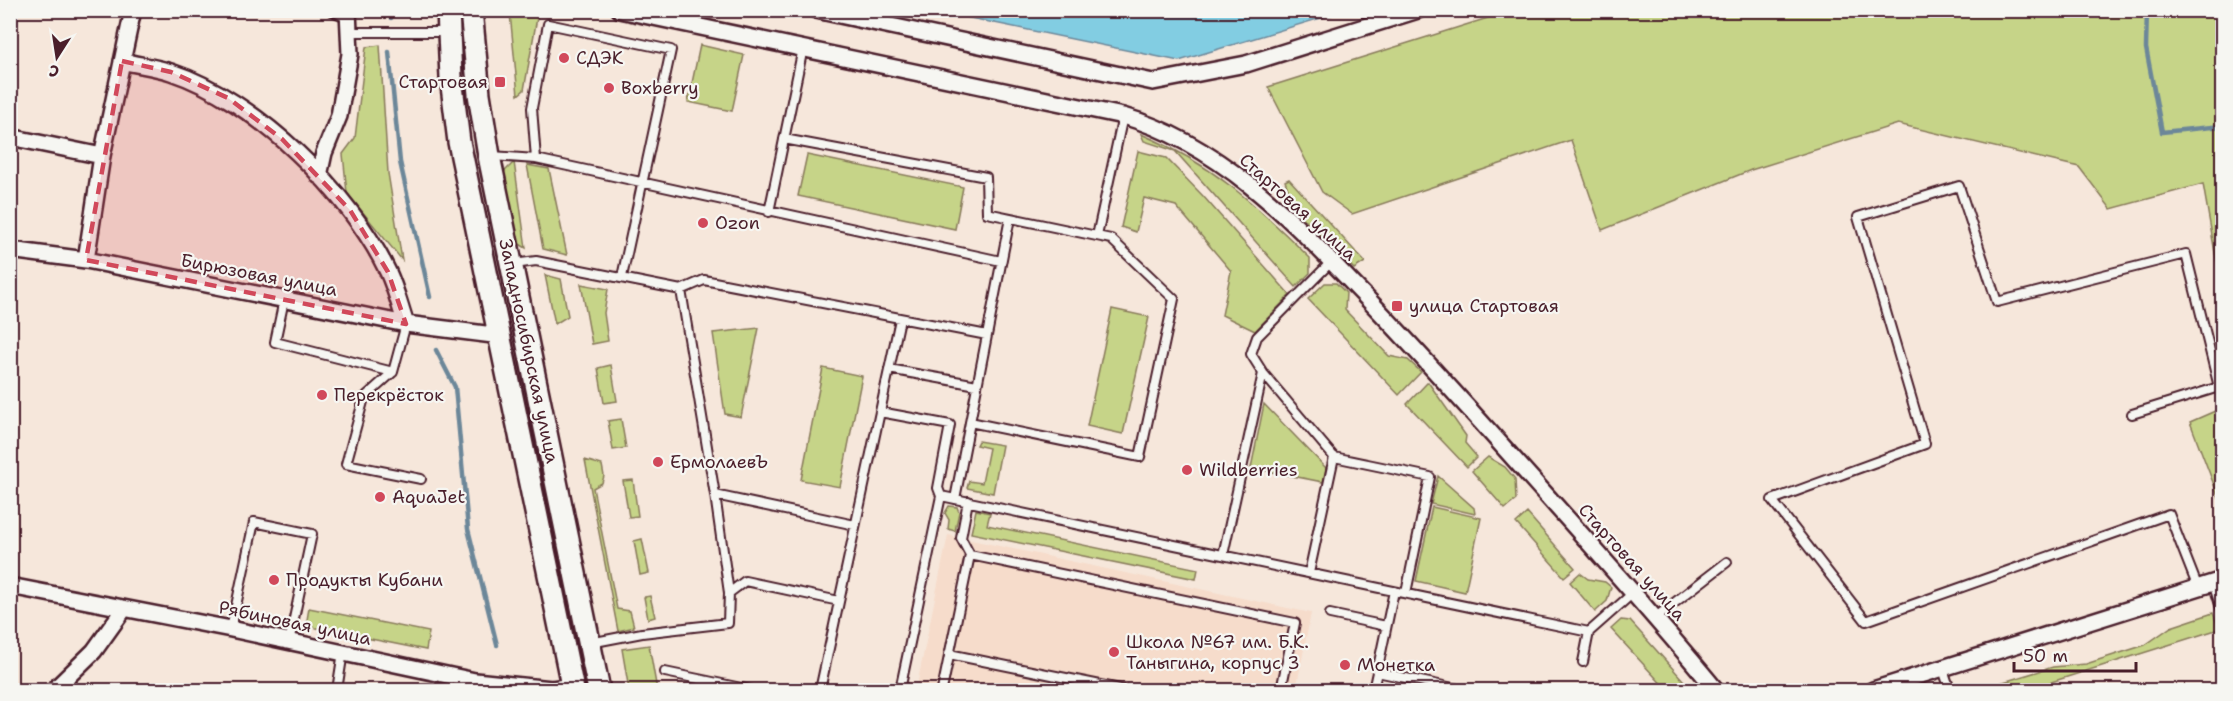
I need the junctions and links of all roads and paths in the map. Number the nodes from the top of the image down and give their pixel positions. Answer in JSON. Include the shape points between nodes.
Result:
{"nodes":[{"id":1,"x":133,"y":10,"type":"edge"},
{"id":2,"x":330,"y":10,"type":"edge"},
{"id":3,"x":471,"y":10,"type":"edge"},
{"id":4,"x":620,"y":10,"type":"edge"},
{"id":5,"x":816,"y":10,"type":"edge"},
{"id":6,"x":1418,"y":10,"type":"edge"},
{"id":7,"x":348,"y":20,"type":"edge"},
{"id":8,"x":448,"y":21,"type":"edge"},
{"id":9,"x":802,"y":48,"type":"junction"},
{"id":10,"x":122,"y":61,"type":"junction"},
{"id":11,"x":1123,"y":116,"type":"junction"},
{"id":12,"x":10,"y":137,"type":"edge"},
{"id":13,"x":784,"y":139,"type":"junction"},
{"id":14,"x":102,"y":156,"type":"junction"},
{"id":15,"x":489,"y":156,"type":"junction"},
{"id":16,"x":536,"y":159,"type":"junction"},
{"id":17,"x":319,"y":176,"type":"junction"},
{"id":18,"x":642,"y":183,"type":"junction"},
{"id":19,"x":769,"y":212,"type":"junction"},
{"id":20,"x":1010,"y":218,"type":"junction"},
{"id":21,"x":1097,"y":236,"type":"junction"},
{"id":22,"x":10,"y":250,"type":"edge"},
{"id":23,"x":86,"y":260,"type":"junction"},
{"id":24,"x":1001,"y":261,"type":"junction"},
{"id":25,"x":1332,"y":261,"type":"junction"},
{"id":26,"x":510,"y":265,"type":"junction"},
{"id":27,"x":622,"y":277,"type":"junction"},
{"id":28,"x":681,"y":290,"type":"junction"},
{"id":29,"x":284,"y":300,"type":"junction"},
{"id":30,"x":900,"y":319,"type":"junction"},
{"id":31,"x":406,"y":324,"type":"junction"},
{"id":32,"x":987,"y":335,"type":"junction"},
{"id":33,"x":501,"y":336,"type":"junction"},
{"id":34,"x":890,"y":369,"type":"junction"},
{"id":35,"x":393,"y":372,"type":"junction"},
{"id":36,"x":1263,"y":373,"type":"junction"},
{"id":37,"x":977,"y":385,"type":"junction"},
{"id":38,"x":880,"y":412,"type":"junction"},
{"id":39,"x":2132,"y":414,"type":"dead end"},
{"id":40,"x":970,"y":422,"type":"junction"},
{"id":41,"x":1334,"y":457,"type":"junction"},
{"id":42,"x":421,"y":479,"type":"dead end"},
{"id":43,"x":715,"y":495,"type":"junction"},
{"id":44,"x":941,"y":496,"type":"junction"},
{"id":45,"x":955,"y":499,"type":"junction"},
{"id":46,"x":968,"y":501,"type":"junction"},
{"id":47,"x":855,"y":525,"type":"junction"},
{"id":48,"x":970,"y":555,"type":"junction"},
{"id":49,"x":1223,"y":555,"type":"junction"},
{"id":50,"x":1727,"y":562,"type":"dead end"},
{"id":51,"x":1309,"y":573,"type":"junction"},
{"id":52,"x":2218,"y":582,"type":"edge"},
{"id":53,"x":10,"y":586,"type":"edge"},
{"id":54,"x":2198,"y":588,"type":"junction"},
{"id":55,"x":1394,"y":591,"type":"junction"},
{"id":56,"x":729,"y":593,"type":"junction"},
{"id":57,"x":1406,"y":593,"type":"junction"},
{"id":58,"x":1634,"y":593,"type":"junction"},
{"id":59,"x":839,"y":601,"type":"junction"},
{"id":60,"x":124,"y":609,"type":"junction"},
{"id":61,"x":2223,"y":611,"type":"edge"},
{"id":62,"x":1330,"y":614,"type":"dead end"},
{"id":63,"x":1656,"y":617,"type":"junction"},
{"id":64,"x":1386,"y":626,"type":"junction"},
{"id":65,"x":231,"y":629,"type":"junction"},
{"id":66,"x":1589,"y":632,"type":"junction"},
{"id":67,"x":289,"y":642,"type":"junction"},
{"id":68,"x":590,"y":644,"type":"junction"},
{"id":69,"x":343,"y":652,"type":"junction"},
{"id":70,"x":949,"y":654,"type":"junction"},
{"id":71,"x":1583,"y":662,"type":"dead end"},
{"id":72,"x":1943,"y":669,"type":"junction"},
{"id":73,"x":665,"y":672,"type":"dead end"},
{"id":74,"x":1377,"y":672,"type":"junction"},
{"id":75,"x":475,"y":686,"type":"edge"},
{"id":76,"x":572,"y":688,"type":"edge"},
{"id":77,"x":54,"y":690,"type":"edge"},
{"id":78,"x":337,"y":690,"type":"edge"},
{"id":79,"x":599,"y":690,"type":"edge"},
{"id":80,"x":751,"y":690,"type":"edge"},
{"id":81,"x":820,"y":690,"type":"edge"},
{"id":82,"x":900,"y":690,"type":"edge"},
{"id":83,"x":942,"y":690,"type":"edge"},
{"id":84,"x":1125,"y":690,"type":"edge"},
{"id":85,"x":1281,"y":690,"type":"edge"},
{"id":86,"x":1373,"y":690,"type":"edge"},
{"id":87,"x":1463,"y":690,"type":"edge"},
{"id":88,"x":1716,"y":690,"type":"edge"},
{"id":89,"x":1873,"y":690,"type":"edge"},
{"id":90,"x":1950,"y":690,"type":"edge"}],
"edges":[{"from":1,"to":10,"type":"street"},
{"from":2,"to":7,"type":"lane"},
{"from":3,"to":15,"type":"main road","name":"Западносибирская улица"},
{"from":4,"to":9,"type":"street","name":"Стартовая улица"},
{"from":5,"to":6,"type":"street","via":[[1153,82],[1246,64]]},
{"from":7,"to":8,"type":"lane"},
{"from":7,"to":17,"type":"street","via":[[350,54],[339,116]]},
{"from":8,"to":33,"type":"main road","name":"Западносибирская улица","via":[[459,142]]},
{"from":9,"to":11,"type":"street","name":"Стартовая улица"},
{"from":9,"to":13,"type":"lane"},
{"from":10,"to":14,"type":"street"},
{"from":10,"to":17,"type":"street","via":[[171,72],[228,98],[282,139]]},
{"from":11,"to":21,"type":"lane"},
{"from":11,"to":25,"type":"street","name":"Стартовая улица","via":[[1190,143],[1236,174]]},
{"from":12,"to":14,"type":"street"},
{"from":13,"to":19,"type":"lane"},
{"from":13,"to":20,"type":"lane","via":[[986,177],[987,213]]},
{"from":14,"to":23,"type":"street"},
{"from":15,"to":16,"type":"lane"},
{"from":15,"to":26,"type":"main road","name":"Западносибирская улица"},
{"from":16,"to":18,"type":"lane"},
{"from":16,"to":18,"type":"lane","via":[[532,108],[548,24],[671,50]]},
{"from":17,"to":31,"type":"street","via":[[350,210],[388,272]]},
{"from":18,"to":19,"type":"lane"},
{"from":18,"to":27,"type":"lane"},
{"from":19,"to":24,"type":"lane"},
{"from":20,"to":21,"type":"lane"},
{"from":20,"to":24,"type":"lane"},
{"from":21,"to":40,"type":"lane","via":[[1111,239],[1174,299],[1140,457]]},
{"from":22,"to":23,"type":"street","name":"Бирюзовая улица"},
{"from":23,"to":29,"type":"street","name":"Бирюзовая улица"},
{"from":24,"to":32,"type":"lane"},
{"from":25,"to":36,"type":"lane","via":[[1257,337],[1251,354]]},
{"from":25,"to":58,"type":"street","name":"Стартовая улица"},
{"from":26,"to":27,"type":"lane","via":[[536,261]]},
{"from":26,"to":68,"type":"main road","name":"Западносибирская улица"},
{"from":27,"to":28,"type":"lane"},
{"from":28,"to":30,"type":"lane","via":[[704,280]]},
{"from":28,"to":43,"type":"lane"},
{"from":29,"to":31,"type":"street","name":"Бирюзовая улица"},
{"from":29,"to":35,"type":"lane","via":[[275,342]]},
{"from":30,"to":32,"type":"lane"},
{"from":30,"to":34,"type":"lane"},
{"from":31,"to":33,"type":"street","name":"Бирюзовая улица"},
{"from":31,"to":35,"type":"lane"},
{"from":32,"to":37,"type":"lane"},
{"from":33,"to":76,"type":"main road","name":"Западносибирская улица"},
{"from":34,"to":37,"type":"lane"},
{"from":34,"to":38,"type":"lane"},
{"from":35,"to":42,"type":"lane","via":[[364,398],[346,464]]},
{"from":36,"to":41,"type":"lane"},
{"from":36,"to":49,"type":"lane"},
{"from":37,"to":40,"type":"lane"},
{"from":38,"to":44,"type":"lane","via":[[950,425],[938,488]]},
{"from":38,"to":47,"type":"lane"},
{"from":39,"to":54,"type":"lane","via":[[2219,387],[2186,254],[1997,302],[1959,186],[1858,217],[1925,444],[1772,500],[1866,621],[2169,514]]},
{"from":40,"to":45,"type":"lane"},
{"from":41,"to":51,"type":"lane"},
{"from":41,"to":57,"type":"lane","via":[[1430,477]]},
{"from":43,"to":47,"type":"lane"},
{"from":43,"to":56,"type":"lane"},
{"from":44,"to":45,"type":"lane"},
{"from":44,"to":82,"type":"lane"},
{"from":45,"to":46,"type":"lane"},
{"from":46,"to":48,"type":"lane","via":[[961,538]]},
{"from":46,"to":49,"type":"lane"},
{"from":47,"to":59,"type":"lane"},
{"from":48,"to":70,"type":"lane"},
{"from":48,"to":85,"type":"lane","via":[[1295,623]]},
{"from":49,"to":51,"type":"lane"},
{"from":50,"to":63,"type":"lane"},
{"from":51,"to":55,"type":"lane"},
{"from":52,"to":54,"type":"street"},
{"from":52,"to":61,"type":"lane"},
{"from":53,"to":60,"type":"street","name":"Рябиновая улица"},
{"from":54,"to":72,"type":"street"},
{"from":55,"to":57,"type":"lane"},
{"from":55,"to":64,"type":"lane"},
{"from":56,"to":59,"type":"lane","via":[[745,581]]},
{"from":56,"to":68,"type":"lane","via":[[728,623],[642,633]]},
{"from":57,"to":66,"type":"lane"},
{"from":58,"to":63,"type":"street","name":"Стартовая улица"},
{"from":58,"to":66,"type":"lane"},
{"from":59,"to":81,"type":"lane"},
{"from":60,"to":65,"type":"street","name":"Рябиновая улица"},
{"from":60,"to":77,"type":"street","via":[[94,651]]},
{"from":62,"to":64,"type":"lane"},
{"from":63,"to":88,"type":"street","name":"Стартовая улица"},
{"from":64,"to":74,"type":"lane"},
{"from":65,"to":67,"type":"street","name":"Рябиновая улица"},
{"from":65,"to":67,"type":"lane","via":[[254,522],[312,534]]},
{"from":66,"to":71,"type":"lane"},
{"from":67,"to":69,"type":"street","name":"Рябиновая улица"},
{"from":68,"to":79,"type":"main road","name":"Западносибирская улица"},
{"from":69,"to":75,"type":"street","name":"Рябиновая улица"},
{"from":69,"to":78,"type":"lane"},
{"from":70,"to":83,"type":"lane"},
{"from":70,"to":84,"type":"lane"},
{"from":72,"to":89,"type":"street"},
{"from":72,"to":90,"type":"lane"},
{"from":73,"to":80,"type":"lane"},
{"from":74,"to":86,"type":"lane"},
{"from":74,"to":87,"type":"lane"},
{"from":75,"to":76,"type":"street","name":"Рябиновая улица"}]}
